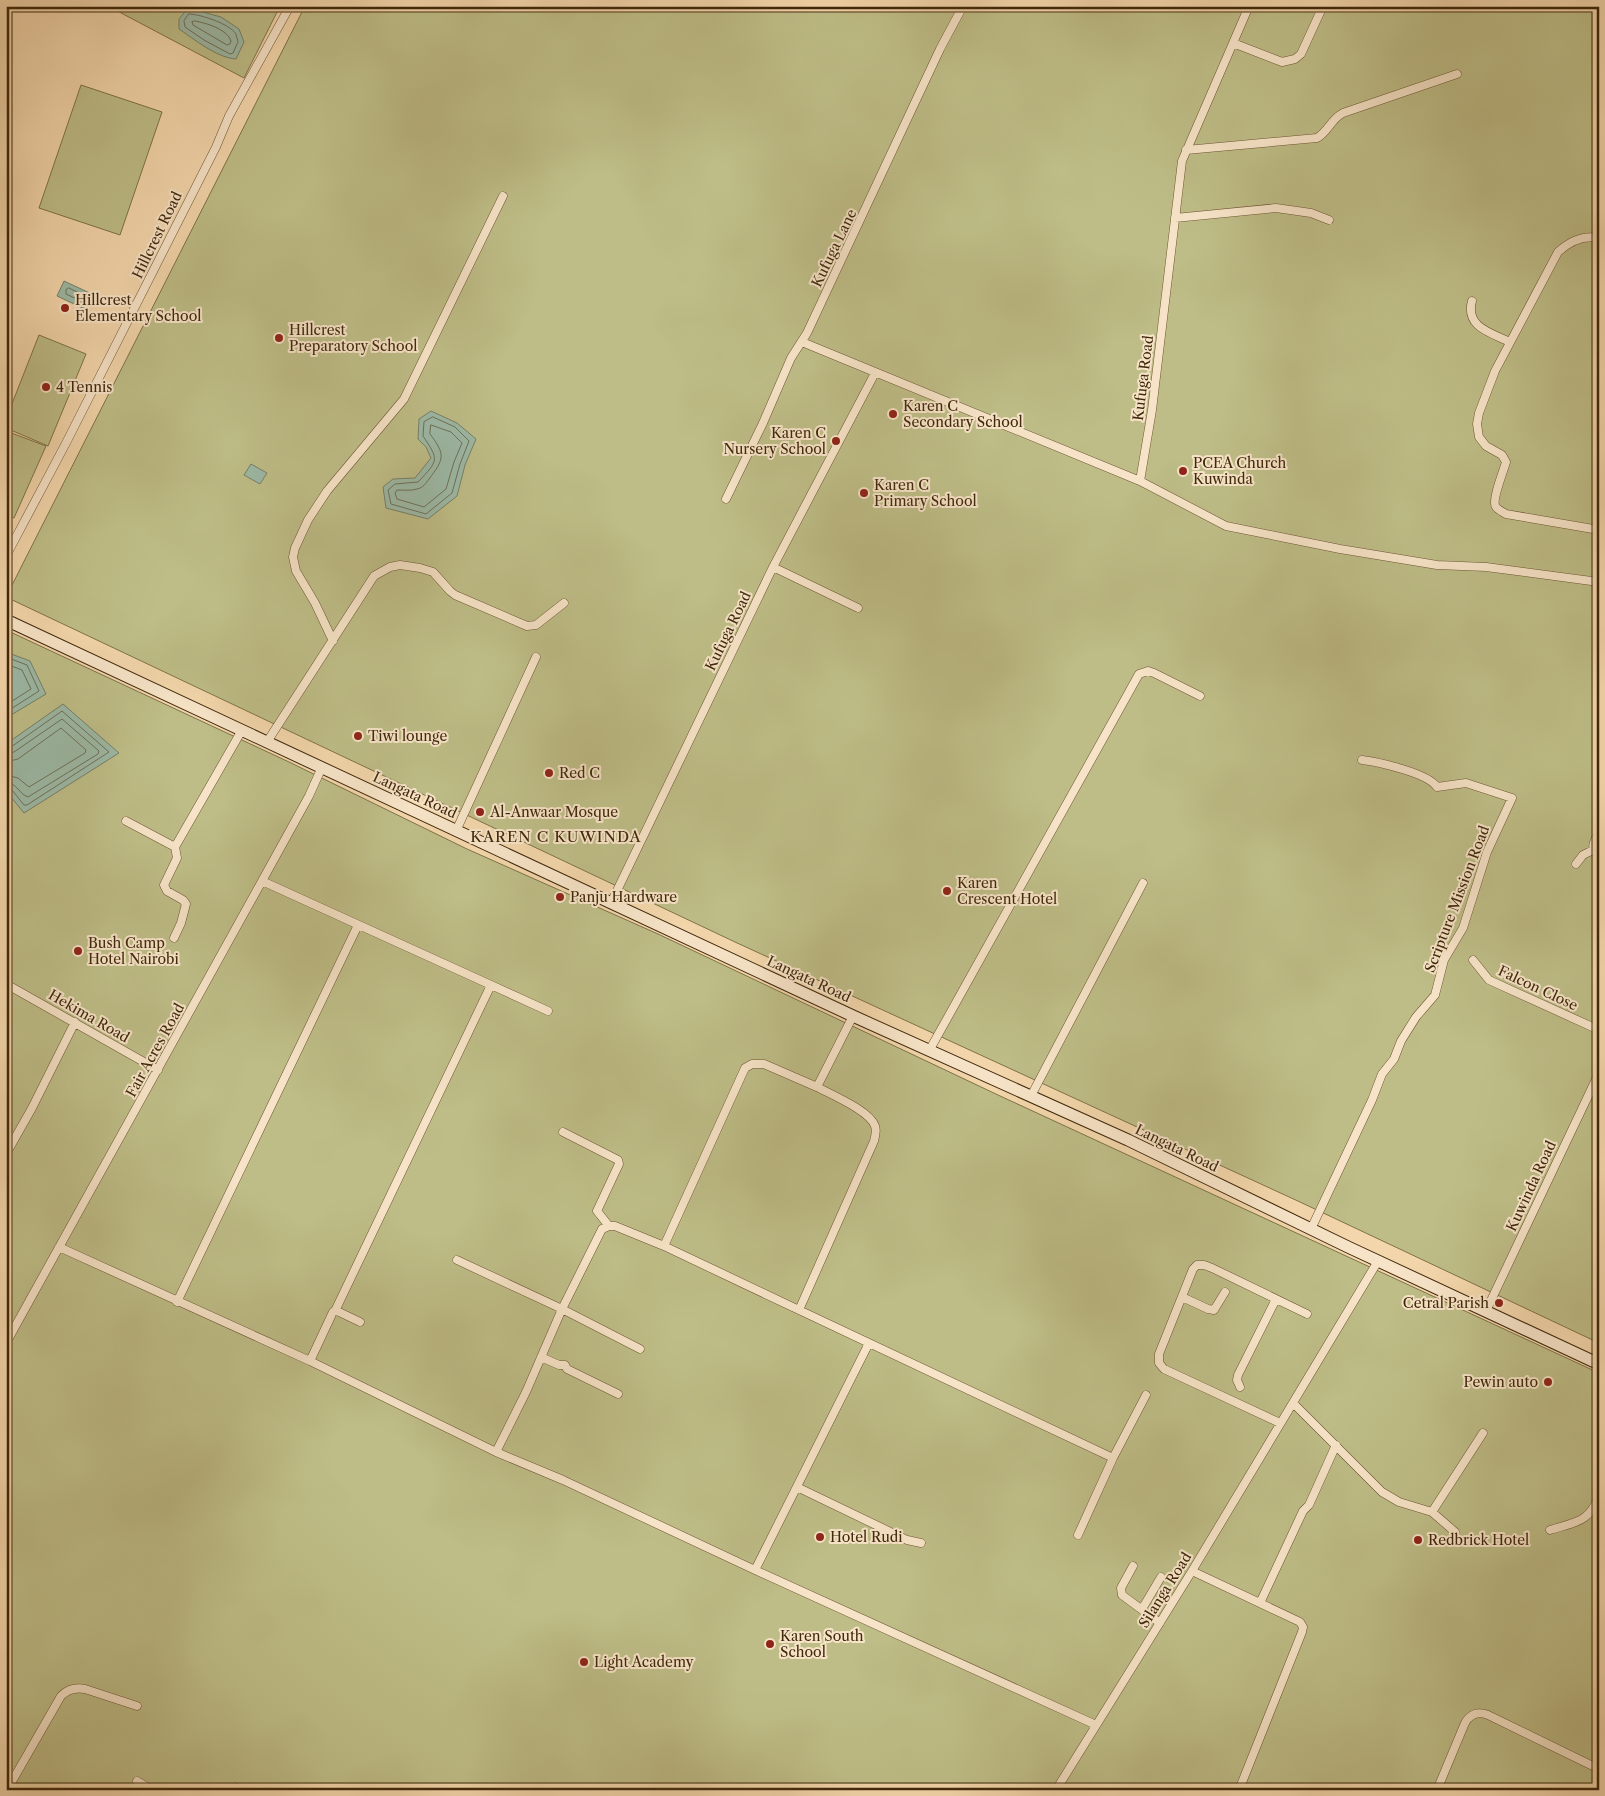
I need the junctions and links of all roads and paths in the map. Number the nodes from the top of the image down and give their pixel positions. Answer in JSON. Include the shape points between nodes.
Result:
{"nodes":[{"id":1,"x":290,"y":6,"type":"edge"},
{"id":2,"x":963,"y":6,"type":"edge"},
{"id":3,"x":1249,"y":6,"type":"edge"},
{"id":4,"x":1323,"y":6,"type":"edge"},
{"id":5,"x":1233,"y":44,"type":"junction"},
{"id":6,"x":1457,"y":74,"type":"dead end"},
{"id":7,"x":1186,"y":150,"type":"junction"},
{"id":8,"x":503,"y":196,"type":"dead end"},
{"id":9,"x":1175,"y":218,"type":"junction"},
{"id":10,"x":1329,"y":220,"type":"dead end"},
{"id":11,"x":1599,"y":238,"type":"edge"},
{"id":12,"x":1472,"y":301,"type":"dead end"},
{"id":13,"x":802,"y":342,"type":"junction"},
{"id":14,"x":1510,"y":342,"type":"junction"},
{"id":15,"x":874,"y":373,"type":"junction"},
{"id":16,"x":1140,"y":481,"type":"junction"},
{"id":17,"x":726,"y":498,"type":"dead end"},
{"id":18,"x":1599,"y":530,"type":"edge"},
{"id":19,"x":6,"y":556,"type":"edge"},
{"id":20,"x":773,"y":567,"type":"junction"},
{"id":21,"x":1599,"y":582,"type":"edge"},
{"id":22,"x":564,"y":603,"type":"dead end"},
{"id":23,"x":858,"y":608,"type":"dead end"},
{"id":24,"x":6,"y":620,"type":"edge"},
{"id":25,"x":334,"y":641,"type":"junction"},
{"id":26,"x":536,"y":657,"type":"dead end"},
{"id":27,"x":1200,"y":696,"type":"dead end"},
{"id":28,"x":242,"y":730,"type":"junction"},
{"id":29,"x":267,"y":742,"type":"junction"},
{"id":30,"x":1362,"y":760,"type":"dead end"},
{"id":31,"x":322,"y":768,"type":"junction"},
{"id":32,"x":126,"y":821,"type":"dead end"},
{"id":33,"x":456,"y":831,"type":"junction"},
{"id":34,"x":1599,"y":832,"type":"edge"},
{"id":35,"x":175,"y":847,"type":"junction"},
{"id":36,"x":1596,"y":853,"type":"edge"},
{"id":37,"x":1576,"y":864,"type":"dead end"},
{"id":38,"x":262,"y":881,"type":"junction"},
{"id":39,"x":1142,"y":884,"type":"dead end"},
{"id":40,"x":611,"y":903,"type":"junction"},
{"id":41,"x":358,"y":925,"type":"junction"},
{"id":42,"x":174,"y":938,"type":"dead end"},
{"id":43,"x":1473,"y":960,"type":"dead end"},
{"id":44,"x":6,"y":984,"type":"edge"},
{"id":45,"x":491,"y":985,"type":"junction"},
{"id":46,"x":548,"y":1011,"type":"dead end"},
{"id":47,"x":853,"y":1016,"type":"junction"},
{"id":48,"x":75,"y":1022,"type":"junction"},
{"id":49,"x":1599,"y":1030,"type":"edge"},
{"id":50,"x":929,"y":1051,"type":"junction"},
{"id":51,"x":158,"y":1070,"type":"junction"},
{"id":52,"x":1599,"y":1073,"type":"edge"},
{"id":53,"x":817,"y":1087,"type":"junction"},
{"id":54,"x":1030,"y":1096,"type":"junction"},
{"id":55,"x":563,"y":1132,"type":"dead end"},
{"id":56,"x":6,"y":1154,"type":"edge"},
{"id":57,"x":609,"y":1226,"type":"junction"},
{"id":58,"x":1310,"y":1229,"type":"junction"},
{"id":59,"x":664,"y":1246,"type":"junction"},
{"id":60,"x":59,"y":1247,"type":"junction"},
{"id":61,"x":457,"y":1260,"type":"dead end"},
{"id":62,"x":1378,"y":1261,"type":"junction"},
{"id":63,"x":1224,"y":1292,"type":"dead end"},
{"id":64,"x":1182,"y":1297,"type":"junction"},
{"id":65,"x":1276,"y":1299,"type":"junction"},
{"id":66,"x":177,"y":1302,"type":"junction"},
{"id":67,"x":562,"y":1309,"type":"junction"},
{"id":68,"x":800,"y":1310,"type":"junction"},
{"id":69,"x":335,"y":1311,"type":"junction"},
{"id":70,"x":1486,"y":1311,"type":"junction"},
{"id":71,"x":1307,"y":1314,"type":"dead end"},
{"id":72,"x":360,"y":1322,"type":"dead end"},
{"id":73,"x":6,"y":1343,"type":"edge"},
{"id":74,"x":869,"y":1343,"type":"junction"},
{"id":75,"x":640,"y":1349,"type":"dead end"},
{"id":76,"x":541,"y":1357,"type":"junction"},
{"id":77,"x":310,"y":1362,"type":"junction"},
{"id":78,"x":1599,"y":1364,"type":"edge"},
{"id":79,"x":1240,"y":1387,"type":"dead end"},
{"id":80,"x":618,"y":1394,"type":"dead end"},
{"id":81,"x":1146,"y":1395,"type":"dead end"},
{"id":82,"x":1293,"y":1403,"type":"junction"},
{"id":83,"x":1280,"y":1423,"type":"junction"},
{"id":84,"x":1483,"y":1432,"type":"dead end"},
{"id":85,"x":1336,"y":1446,"type":"junction"},
{"id":86,"x":496,"y":1452,"type":"junction"},
{"id":87,"x":1113,"y":1458,"type":"junction"},
{"id":88,"x":797,"y":1487,"type":"junction"},
{"id":89,"x":1599,"y":1496,"type":"edge"},
{"id":90,"x":1432,"y":1512,"type":"junction"},
{"id":91,"x":1550,"y":1530,"type":"dead end"},
{"id":92,"x":1455,"y":1532,"type":"dead end"},
{"id":93,"x":1078,"y":1535,"type":"dead end"},
{"id":94,"x":921,"y":1543,"type":"dead end"},
{"id":95,"x":1133,"y":1566,"type":"dead end"},
{"id":96,"x":755,"y":1570,"type":"junction"},
{"id":97,"x":1192,"y":1571,"type":"junction"},
{"id":98,"x":1161,"y":1578,"type":"dead end"},
{"id":99,"x":1260,"y":1603,"type":"junction"},
{"id":100,"x":1142,"y":1609,"type":"junction"},
{"id":101,"x":1160,"y":1623,"type":"junction"},
{"id":102,"x":137,"y":1706,"type":"dead end"},
{"id":103,"x":1096,"y":1725,"type":"junction"},
{"id":104,"x":1599,"y":1769,"type":"edge"},
{"id":105,"x":137,"y":1781,"type":"dead end"},
{"id":106,"x":7,"y":1790,"type":"edge"},
{"id":107,"x":152,"y":1790,"type":"edge"},
{"id":108,"x":1056,"y":1790,"type":"edge"},
{"id":109,"x":1239,"y":1790,"type":"edge"},
{"id":110,"x":1437,"y":1790,"type":"edge"}],
"edges":[{"from":1,"to":19,"type":"street","name":"Hillcrest Road","via":[[229,116]]},
{"from":2,"to":13,"type":"street","name":"Kufuga Lane"},
{"from":3,"to":5,"type":"street","name":"Kufuga Road"},
{"from":4,"to":5,"type":"street","via":[[1301,54],[1295,59],[1282,62]]},
{"from":5,"to":7,"type":"street","name":"Kufuga Road"},
{"from":6,"to":7,"type":"street","via":[[1343,113],[1317,138]]},
{"from":7,"to":9,"type":"street","name":"Kufuga Road"},
{"from":8,"to":25,"type":"street","via":[[404,399],[327,491],[295,548],[296,571]]},
{"from":9,"to":10,"type":"street","via":[[1276,208],[1294,209]]},
{"from":9,"to":16,"type":"street","name":"Kufuga Road"},
{"from":11,"to":14,"type":"street","via":[[1582,237],[1558,252]]},
{"from":12,"to":14,"type":"street","via":[[1471,315],[1478,326]]},
{"from":13,"to":15,"type":"street"},
{"from":13,"to":17,"type":"street","name":"Kufuga Lane","via":[[791,358]]},
{"from":14,"to":18,"type":"street","via":[[1495,371],[1477,424],[1479,436],[1486,446],[1502,455],[1506,462],[1494,503],[1506,514]]},
{"from":15,"to":16,"type":"street"},
{"from":15,"to":20,"type":"street","name":"Kufuga Road"},
{"from":16,"to":21,"type":"street","via":[[1226,526],[1437,565],[1486,567]]},
{"from":20,"to":23,"type":"street"},
{"from":20,"to":40,"type":"street","name":"Kufuga Road"},
{"from":22,"to":25,"type":"street","via":[[536,626],[527,626],[455,595],[433,572],[400,565],[374,576]]},
{"from":24,"to":28,"type":"main road","name":"Langata Road"},
{"from":25,"to":29,"type":"street"},
{"from":26,"to":33,"type":"street"},
{"from":27,"to":50,"type":"street","via":[[1154,673],[1139,674]]},
{"from":28,"to":29,"type":"main road","name":"Langata Road"},
{"from":28,"to":35,"type":"street"},
{"from":29,"to":31,"type":"main road","name":"Langata Road"},
{"from":30,"to":58,"type":"street","name":"Scripture Mission Road","via":[[1399,768],[1437,787],[1466,783],[1512,798],[1487,852],[1463,928],[1444,960],[1435,994],[1416,1017],[1394,1059],[1382,1074]]},
{"from":31,"to":33,"type":"main road","name":"Langata Road"},
{"from":31,"to":38,"type":"street","name":"Fair Acres Road"},
{"from":32,"to":35,"type":"street"},
{"from":33,"to":40,"type":"main road","name":"Langata Road"},
{"from":34,"to":36,"type":"street","via":[[1592,846]]},
{"from":35,"to":42,"type":"street","via":[[176,858],[164,886],[184,900],[186,907]]},
{"from":36,"to":37,"type":"street","via":[[1583,855]]},
{"from":38,"to":41,"type":"street"},
{"from":38,"to":51,"type":"street","name":"Fair Acres Road"},
{"from":39,"to":54,"type":"street"},
{"from":40,"to":47,"type":"main road","name":"Langata Road"},
{"from":41,"to":45,"type":"street"},
{"from":41,"to":66,"type":"street"},
{"from":43,"to":49,"type":"street","name":"Falcon Close","via":[[1489,980]]},
{"from":44,"to":48,"type":"street","name":"Hekima Road"},
{"from":45,"to":46,"type":"street"},
{"from":45,"to":69,"type":"street"},
{"from":47,"to":50,"type":"main road","name":"Langata Road"},
{"from":47,"to":53,"type":"street"},
{"from":48,"to":51,"type":"street","name":"Hekima Road"},
{"from":48,"to":56,"type":"street"},
{"from":50,"to":54,"type":"main road","name":"Langata Road"},
{"from":51,"to":60,"type":"street","name":"Fair Acres Road"},
{"from":52,"to":70,"type":"street","name":"Kuwinda Road"},
{"from":53,"to":59,"type":"street","via":[[764,1064],[745,1068]]},
{"from":53,"to":68,"type":"street","via":[[860,1111],[873,1122],[876,1130]]},
{"from":54,"to":58,"type":"main road","name":"Langata Road"},
{"from":55,"to":57,"type":"street","via":[[618,1160],[597,1211]]},
{"from":57,"to":59,"type":"street"},
{"from":57,"to":67,"type":"street","via":[[600,1232]]},
{"from":58,"to":62,"type":"main road","name":"Langata Road"},
{"from":59,"to":68,"type":"street"},
{"from":60,"to":66,"type":"street"},
{"from":60,"to":73,"type":"street","name":"Fair Acres Road"},
{"from":61,"to":67,"type":"street"},
{"from":62,"to":70,"type":"main road","name":"Langata Road"},
{"from":62,"to":82,"type":"street","name":"Silanga Road"},
{"from":63,"to":64,"type":"street","via":[[1214,1310]]},
{"from":64,"to":65,"type":"street","via":[[1193,1269],[1204,1265]]},
{"from":64,"to":83,"type":"street","via":[[1159,1354],[1160,1366]]},
{"from":65,"to":71,"type":"street"},
{"from":65,"to":79,"type":"street","via":[[1238,1375]]},
{"from":66,"to":77,"type":"street"},
{"from":67,"to":75,"type":"street"},
{"from":67,"to":76,"type":"street"},
{"from":68,"to":74,"type":"street"},
{"from":69,"to":72,"type":"street"},
{"from":69,"to":77,"type":"street"},
{"from":70,"to":78,"type":"main road","name":"Langata Road"},
{"from":74,"to":87,"type":"street"},
{"from":74,"to":88,"type":"street"},
{"from":76,"to":80,"type":"street","via":[[565,1365],[567,1369]]},
{"from":76,"to":86,"type":"street"},
{"from":77,"to":86,"type":"street"},
{"from":81,"to":87,"type":"street"},
{"from":82,"to":83,"type":"street","name":"Silanga Road"},
{"from":82,"to":85,"type":"street"},
{"from":83,"to":97,"type":"street","name":"Silanga Road"},
{"from":84,"to":90,"type":"street"},
{"from":85,"to":90,"type":"street","via":[[1382,1492],[1399,1502]]},
{"from":85,"to":99,"type":"street"},
{"from":86,"to":96,"type":"street"},
{"from":87,"to":93,"type":"street"},
{"from":88,"to":94,"type":"street","via":[[907,1540]]},
{"from":88,"to":96,"type":"street"},
{"from":89,"to":91,"type":"street","via":[[1590,1514],[1582,1520]]},
{"from":90,"to":92,"type":"street"},
{"from":95,"to":100,"type":"street","via":[[1120,1593]]},
{"from":96,"to":103,"type":"street"},
{"from":97,"to":99,"type":"street"},
{"from":97,"to":101,"type":"street","name":"Silanga Road"},
{"from":98,"to":100,"type":"street"},
{"from":99,"to":109,"type":"street","via":[[1300,1622],[1303,1627]]},
{"from":100,"to":101,"type":"street"},
{"from":101,"to":103,"type":"street","name":"Silanga Road"},
{"from":102,"to":106,"type":"street","via":[[80,1688],[66,1691]]},
{"from":103,"to":108,"type":"street","name":"Silanga Road"},
{"from":104,"to":110,"type":"street","via":[[1488,1715],[1475,1714],[1465,1723]]},
{"from":105,"to":107,"type":"street"}]}
